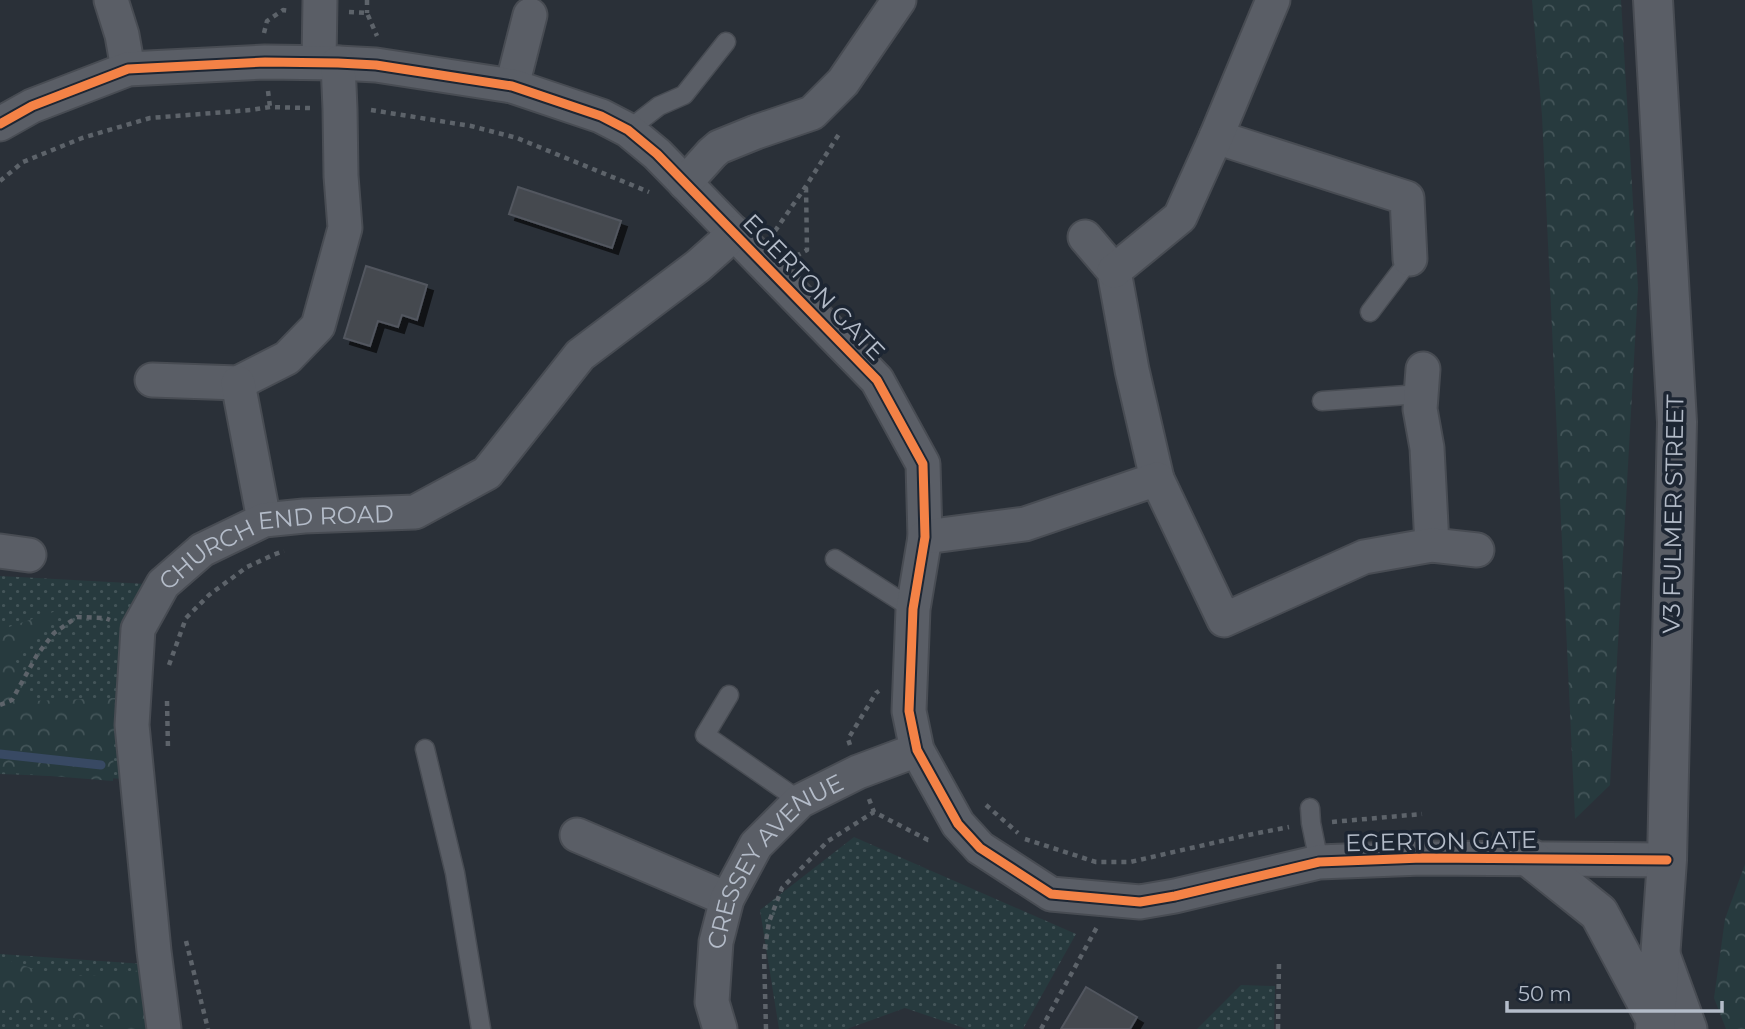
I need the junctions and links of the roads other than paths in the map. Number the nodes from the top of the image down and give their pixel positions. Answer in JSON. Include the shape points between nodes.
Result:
{"nodes":[{"id":1,"x":111,"y":0,"type":"edge"},
{"id":2,"x":320,"y":0,"type":"edge"},
{"id":3,"x":899,"y":0,"type":"edge"},
{"id":4,"x":1273,"y":0,"type":"edge"},
{"id":5,"x":1653,"y":0,"type":"edge"},
{"id":6,"x":530,"y":15,"type":"dead end"},
{"id":7,"x":726,"y":42,"type":"dead end"},
{"id":8,"x":328,"y":63,"type":"junction"},
{"id":9,"x":128,"y":69,"type":"junction"},
{"id":10,"x":512,"y":86,"type":"junction"},
{"id":11,"x":0,"y":124,"type":"edge"},
{"id":12,"x":628,"y":130,"type":"junction"},
{"id":13,"x":1216,"y":137,"type":"junction"},
{"id":14,"x":685,"y":183,"type":"junction"},
{"id":15,"x":735,"y":233,"type":"junction"},
{"id":16,"x":1085,"y":237,"type":"dead end"},
{"id":17,"x":1410,"y":259,"type":"joint"},
{"id":18,"x":1114,"y":271,"type":"junction"},
{"id":19,"x":1370,"y":312,"type":"dead end"},
{"id":20,"x":152,"y":380,"type":"dead end"},
{"id":21,"x":1422,"y":381,"type":"joint"},
{"id":22,"x":239,"y":383,"type":"junction"},
{"id":23,"x":1322,"y":401,"type":"dead end"},
{"id":24,"x":1157,"y":479,"type":"junction"},
{"id":25,"x":264,"y":520,"type":"junction"},
{"id":26,"x":925,"y":537,"type":"junction"},
{"id":27,"x":1432,"y":545,"type":"junction"},
{"id":28,"x":1477,"y":550,"type":"dead end"},
{"id":29,"x":835,"y":559,"type":"dead end"},
{"id":30,"x":913,"y":609,"type":"junction"},
{"id":31,"x":729,"y":695,"type":"dead end"},
{"id":32,"x":425,"y":749,"type":"dead end"},
{"id":33,"x":917,"y":750,"type":"junction"},
{"id":34,"x":800,"y":801,"type":"junction"},
{"id":35,"x":1311,"y":815,"type":"road end"},
{"id":36,"x":577,"y":835,"type":"dead end"},
{"id":37,"x":1530,"y":858,"type":"junction"},
{"id":38,"x":1667,"y":860,"type":"junction"},
{"id":39,"x":1319,"y":862,"type":"junction"},
{"id":40,"x":727,"y":899,"type":"junction"},
{"id":41,"x":1667,"y":1026,"type":"edge"},
{"id":42,"x":164,"y":1029,"type":"edge"},
{"id":43,"x":481,"y":1029,"type":"edge"},
{"id":44,"x":720,"y":1029,"type":"edge"}],
"edges":[{"from":1,"to":9,"type":"street"},
{"from":2,"to":8,"type":"street"},
{"from":3,"to":14,"type":"street","via":[[843,82],[812,113],[719,148]]},
{"from":4,"to":13,"type":"street"},
{"from":5,"to":38,"type":"street","name":"V3 FULMER STREET","via":[[1677,422]]},
{"from":6,"to":10,"type":"street"},
{"from":7,"to":12,"type":"lane","via":[[684,95],[659,106]]},
{"from":8,"to":9,"type":"street","name":"EGERTON GATE"},
{"from":8,"to":10,"type":"street","name":"EGERTON GATE","via":[[376,65]]},
{"from":8,"to":22,"type":"street","via":[[340,109],[345,228],[318,326],[287,358]]},
{"from":9,"to":11,"type":"street","name":"EGERTON GATE","via":[[32,106]]},
{"from":10,"to":12,"type":"street","name":"EGERTON GATE","via":[[601,116]]},
{"from":12,"to":14,"type":"street","name":"EGERTON GATE"},
{"from":13,"to":17,"type":"street","via":[[1407,183]]},
{"from":13,"to":18,"type":"street","via":[[1180,217]]},
{"from":14,"to":15,"type":"street","name":"EGERTON GATE"},
{"from":15,"to":25,"type":"street","name":"CHURCH END ROAD","via":[[580,355],[486,473],[415,512]]},
{"from":15,"to":26,"type":"street","name":"EGERTON GATE","via":[[877,380],[923,464]]},
{"from":16,"to":18,"type":"street"},
{"from":17,"to":19,"type":"lane"},
{"from":18,"to":24,"type":"street"},
{"from":20,"to":22,"type":"street"},
{"from":21,"to":23,"type":"lane"},
{"from":21,"to":27,"type":"street","via":[[1420,409],[1427,448]]},
{"from":22,"to":25,"type":"street"},
{"from":24,"to":26,"type":"street","via":[[1025,524]]},
{"from":24,"to":27,"type":"street","via":[[1228,633],[1364,557]]},
{"from":25,"to":42,"type":"street","name":"CHURCH END ROAD","via":[[202,551],[163,584],[138,629],[132,725]]},
{"from":26,"to":30,"type":"street","name":"EGERTON GATE"},
{"from":27,"to":28,"type":"street"},
{"from":29,"to":30,"type":"lane"},
{"from":30,"to":33,"type":"street","name":"EGERTON GATE","via":[[909,711]]},
{"from":31,"to":34,"type":"lane","via":[[705,735]]},
{"from":32,"to":43,"type":"lane","via":[[455,873]]},
{"from":33,"to":34,"type":"street","name":"CRESSEY AVENUE"},
{"from":33,"to":39,"type":"street","name":"EGERTON GATE","via":[[958,824],[980,848],[1051,894],[1140,902]]},
{"from":34,"to":40,"type":"street","name":"CRESSEY AVENUE","via":[[756,845]]},
{"from":35,"to":39,"type":"lane"},
{"from":36,"to":40,"type":"street"},
{"from":37,"to":38,"type":"street","name":"EGERTON GATE"},
{"from":37,"to":39,"type":"street","name":"EGERTON GATE"},
{"from":37,"to":41,"type":"street","via":[[1599,913]]},
{"from":38,"to":41,"type":"street","name":"V3 FULMER STREET","via":[[1661,949]]},
{"from":40,"to":44,"type":"street","name":"CRESSEY AVENUE","via":[[716,942],[712,1002]]}]}
